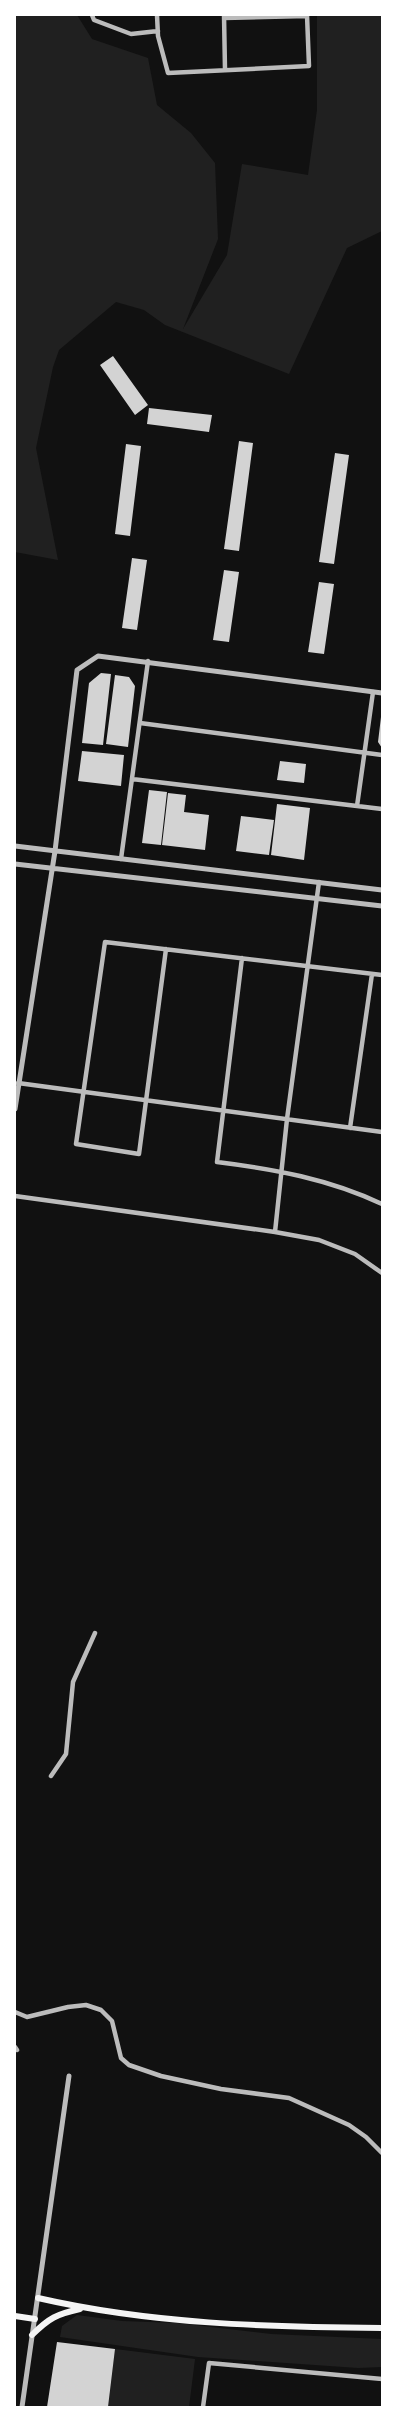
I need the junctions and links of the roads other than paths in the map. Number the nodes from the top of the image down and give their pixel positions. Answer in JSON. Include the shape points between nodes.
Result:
{"nodes":[{"id":1,"x":92,"y":15,"type":"edge"},
{"id":2,"x":157,"y":15,"type":"edge"},
{"id":3,"x":307,"y":16,"type":"edge"},
{"id":4,"x":224,"y":17,"type":"edge"},
{"id":5,"x":158,"y":31,"type":"junction"},
{"id":6,"x":225,"y":70,"type":"junction"},
{"id":7,"x":148,"y":661,"type":"junction"},
{"id":8,"x":373,"y":692,"type":"junction"},
{"id":9,"x":382,"y":693,"type":"edge"},
{"id":10,"x":140,"y":724,"type":"junction"},
{"id":11,"x":366,"y":753,"type":"junction"},
{"id":12,"x":382,"y":754,"type":"edge"},
{"id":13,"x":132,"y":780,"type":"junction"},
{"id":14,"x":357,"y":806,"type":"junction"},
{"id":15,"x":382,"y":809,"type":"edge"},
{"id":16,"x":15,"y":846,"type":"edge"},
{"id":17,"x":55,"y":851,"type":"junction"},
{"id":18,"x":121,"y":859,"type":"junction"},
{"id":19,"x":15,"y":864,"type":"edge"},
{"id":20,"x":52,"y":868,"type":"junction"},
{"id":21,"x":319,"y":882,"type":"junction"},
{"id":22,"x":382,"y":890,"type":"edge"},
{"id":23,"x":317,"y":898,"type":"junction"},
{"id":24,"x":382,"y":906,"type":"edge"},
{"id":25,"x":166,"y":949,"type":"junction"},
{"id":26,"x":242,"y":958,"type":"junction"},
{"id":27,"x":307,"y":965,"type":"junction"},
{"id":28,"x":372,"y":974,"type":"junction"},
{"id":29,"x":382,"y":975,"type":"edge"},
{"id":30,"x":18,"y":1083,"type":"junction"},
{"id":31,"x":84,"y":1092,"type":"junction"},
{"id":32,"x":146,"y":1100,"type":"junction"},
{"id":33,"x":15,"y":1109,"type":"edge"},
{"id":34,"x":221,"y":1110,"type":"junction"},
{"id":35,"x":287,"y":1119,"type":"junction"},
{"id":36,"x":350,"y":1128,"type":"junction"},
{"id":37,"x":382,"y":1132,"type":"edge"},
{"id":38,"x":281,"y":1170,"type":"junction"},
{"id":39,"x":15,"y":1196,"type":"edge"},
{"id":40,"x":382,"y":1204,"type":"edge"},
{"id":41,"x":275,"y":1232,"type":"junction"},
{"id":42,"x":382,"y":1273,"type":"edge"},
{"id":43,"x":95,"y":1633,"type":"dead end"},
{"id":44,"x":51,"y":1776,"type":"dead end"},
{"id":45,"x":15,"y":2012,"type":"edge"},
{"id":46,"x":69,"y":2076,"type":"dead end"},
{"id":47,"x":382,"y":2153,"type":"edge"},
{"id":48,"x":38,"y":2298,"type":"junction"},
{"id":49,"x":84,"y":2309,"type":"junction"},
{"id":50,"x":15,"y":2316,"type":"edge"},
{"id":51,"x":35,"y":2319,"type":"junction"},
{"id":52,"x":382,"y":2328,"type":"edge"},
{"id":53,"x":32,"y":2335,"type":"junction"},
{"id":54,"x":382,"y":2379,"type":"edge"},
{"id":55,"x":22,"y":2407,"type":"edge"},
{"id":56,"x":203,"y":2407,"type":"edge"}],
"edges":[{"from":1,"to":5,"type":"street","via":[[94,20],[130,34]]},
{"from":2,"to":5,"type":"street"},
{"from":3,"to":4,"type":"street"},
{"from":3,"to":6,"type":"street","via":[[309,66]]},
{"from":4,"to":6,"type":"street"},
{"from":5,"to":6,"type":"street","via":[[168,73]]},
{"from":7,"to":8,"type":"street"},
{"from":7,"to":10,"type":"street"},
{"from":7,"to":17,"type":"street","via":[[98,656],[77,670]]},
{"from":8,"to":9,"type":"street"},
{"from":8,"to":11,"type":"street"},
{"from":10,"to":11,"type":"street"},
{"from":10,"to":13,"type":"street"},
{"from":11,"to":12,"type":"street"},
{"from":11,"to":14,"type":"street"},
{"from":13,"to":14,"type":"street"},
{"from":13,"to":18,"type":"street"},
{"from":14,"to":15,"type":"street"},
{"from":16,"to":17,"type":"street"},
{"from":17,"to":18,"type":"street"},
{"from":17,"to":20,"type":"street"},
{"from":18,"to":21,"type":"street"},
{"from":19,"to":20,"type":"street"},
{"from":20,"to":23,"type":"street"},
{"from":20,"to":30,"type":"street"},
{"from":21,"to":22,"type":"street"},
{"from":21,"to":23,"type":"street"},
{"from":23,"to":24,"type":"street"},
{"from":23,"to":27,"type":"street"},
{"from":25,"to":26,"type":"street"},
{"from":25,"to":31,"type":"street","via":[[105,942]]},
{"from":25,"to":32,"type":"street"},
{"from":26,"to":27,"type":"street"},
{"from":26,"to":34,"type":"street"},
{"from":27,"to":28,"type":"street"},
{"from":27,"to":35,"type":"street"},
{"from":28,"to":29,"type":"street"},
{"from":28,"to":36,"type":"street"},
{"from":30,"to":31,"type":"street"},
{"from":30,"to":33,"type":"street"},
{"from":31,"to":32,"type":"street"},
{"from":31,"to":32,"type":"street","via":[[76,1144],[139,1154]]},
{"from":32,"to":34,"type":"street"},
{"from":34,"to":35,"type":"street"},
{"from":34,"to":38,"type":"street","via":[[216,1162]]},
{"from":35,"to":36,"type":"street"},
{"from":35,"to":38,"type":"street"},
{"from":36,"to":37,"type":"street"},
{"from":38,"to":40,"type":"street","via":[[352,1190]]},
{"from":38,"to":41,"type":"street"},
{"from":39,"to":41,"type":"street"},
{"from":41,"to":42,"type":"street","via":[[355,1254]]},
{"from":43,"to":44,"type":"street","via":[[73,1682],[66,1754]]},
{"from":45,"to":47,"type":"street","via":[[27,2016],[86,2005],[101,2010],[112,2021],[121,2058],[129,2064],[161,2076],[221,2089],[290,2098],[349,2125]]},
{"from":46,"to":48,"type":"street"},
{"from":48,"to":49,"type":"main road"},
{"from":48,"to":51,"type":"street"},
{"from":49,"to":52,"type":"main road","via":[[267,2327]]},
{"from":49,"to":53,"type":"main road","via":[[59,2314]]},
{"from":50,"to":51,"type":"main road"},
{"from":51,"to":53,"type":"street"},
{"from":53,"to":55,"type":"street"},
{"from":54,"to":56,"type":"street","via":[[209,2363]]}]}
